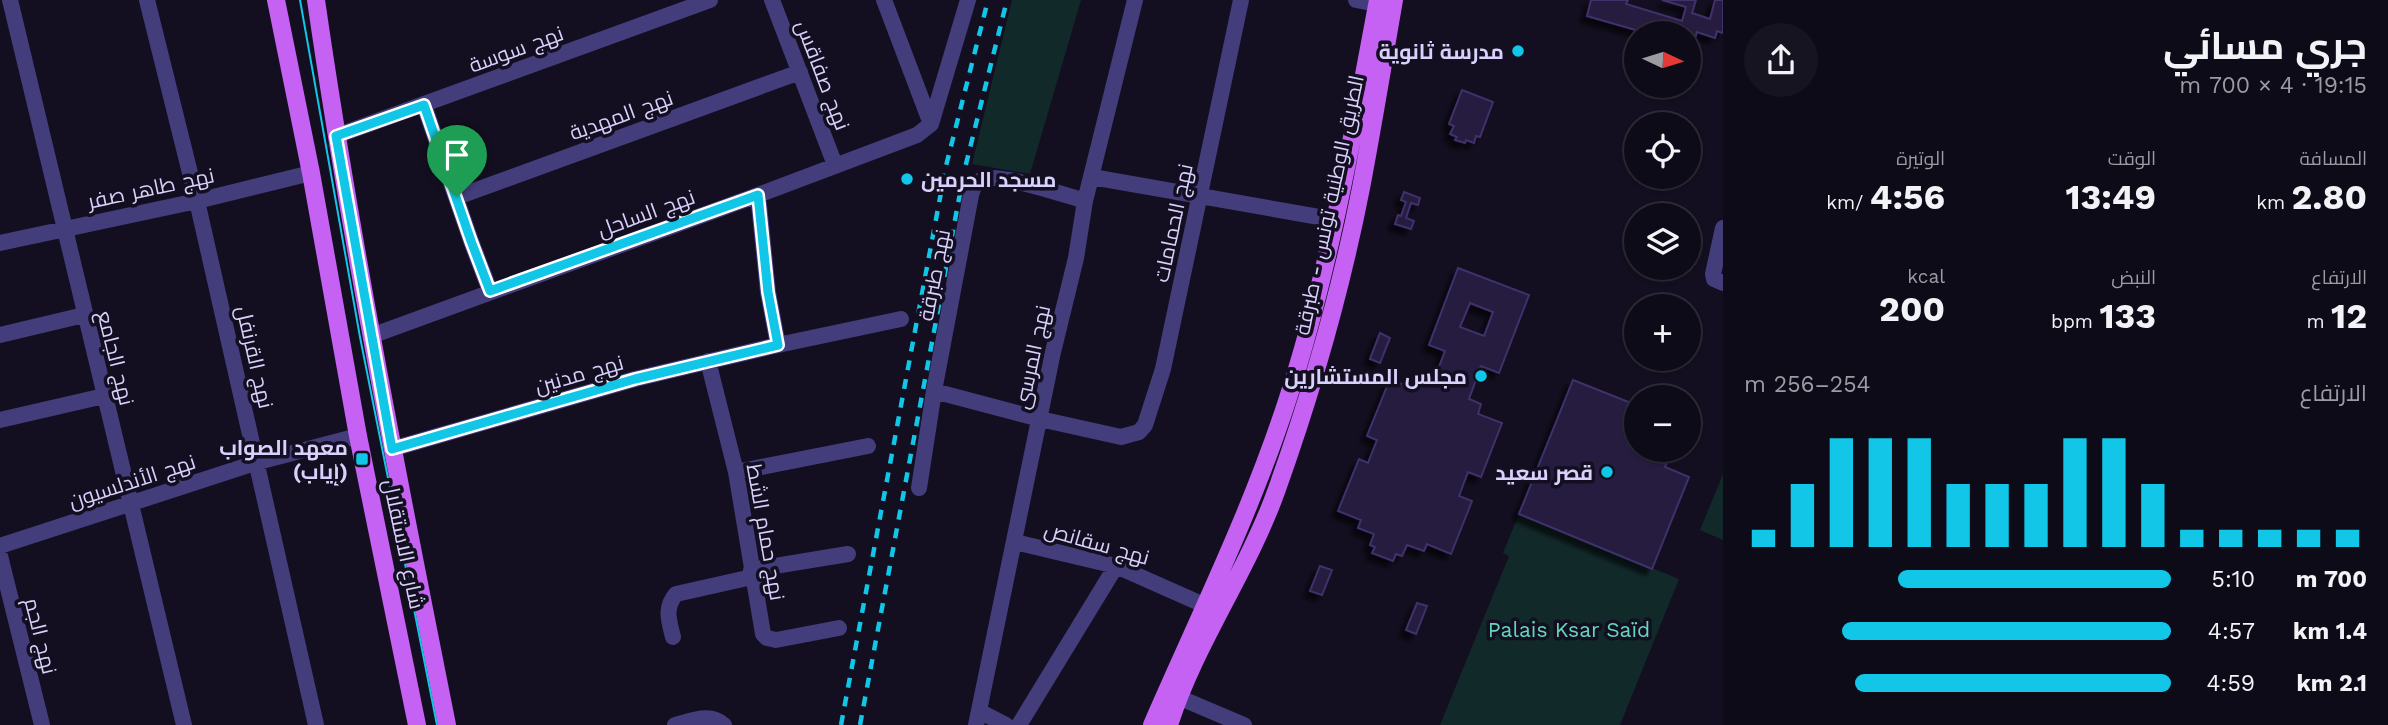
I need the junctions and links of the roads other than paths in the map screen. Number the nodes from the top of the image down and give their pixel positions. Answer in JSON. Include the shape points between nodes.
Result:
{"nodes":[{"id":1,"x":10,"y":0,"type":"edge"},
{"id":2,"x":147,"y":0,"type":"edge"},
{"id":3,"x":276,"y":0,"type":"edge"},
{"id":4,"x":316,"y":0,"type":"edge"},
{"id":5,"x":710,"y":0,"type":"edge"},
{"id":6,"x":772,"y":0,"type":"edge"},
{"id":7,"x":884,"y":0,"type":"edge"},
{"id":8,"x":968,"y":0,"type":"edge"},
{"id":9,"x":1135,"y":0,"type":"edge"},
{"id":10,"x":1241,"y":0,"type":"edge"},
{"id":11,"x":1356,"y":0,"type":"edge"},
{"id":12,"x":1383,"y":1,"type":"edge"},
{"id":13,"x":800,"y":72,"type":"junction"},
{"id":14,"x":424,"y":105,"type":"junction"},
{"id":15,"x":931,"y":124,"type":"junction"},
{"id":16,"x":336,"y":136,"type":"junction"},
{"id":17,"x":835,"y":164,"type":"junction"},
{"id":18,"x":311,"y":173,"type":"junction"},
{"id":19,"x":1092,"y":177,"type":"junction"},
{"id":20,"x":758,"y":195,"type":"junction"},
{"id":21,"x":1200,"y":196,"type":"junction"},
{"id":22,"x":457,"y":197,"type":"junction"},
{"id":23,"x":197,"y":201,"type":"junction"},
{"id":24,"x":1085,"y":201,"type":"junction"},
{"id":25,"x":1336,"y":220,"type":"junction"},
{"id":26,"x":1723,"y":228,"type":"edge"},
{"id":27,"x":65,"y":229,"type":"junction"},
{"id":28,"x":0,"y":243,"type":"edge"},
{"id":29,"x":1723,"y":283,"type":"edge"},
{"id":30,"x":490,"y":291,"type":"junction"},
{"id":31,"x":84,"y":316,"type":"junction"},
{"id":32,"x":901,"y":319,"type":"dead end"},
{"id":33,"x":0,"y":335,"type":"edge"},
{"id":34,"x":371,"y":336,"type":"junction"},
{"id":35,"x":778,"y":345,"type":"junction"},
{"id":36,"x":708,"y":361,"type":"junction"},
{"id":37,"x":934,"y":391,"type":"junction"},
{"id":38,"x":104,"y":396,"type":"junction"},
{"id":39,"x":1040,"y":419,"type":"junction"},
{"id":40,"x":0,"y":420,"type":"edge"},
{"id":41,"x":358,"y":436,"type":"junction"},
{"id":42,"x":868,"y":446,"type":"dead end"},
{"id":43,"x":392,"y":449,"type":"junction"},
{"id":44,"x":258,"y":462,"type":"junction"},
{"id":45,"x":736,"y":472,"type":"junction"},
{"id":46,"x":919,"y":488,"type":"dead end"},
{"id":47,"x":129,"y":504,"type":"junction"},
{"id":48,"x":1015,"y":542,"type":"junction"},
{"id":49,"x":0,"y":545,"type":"edge"},
{"id":50,"x":848,"y":554,"type":"dead end"},
{"id":51,"x":0,"y":556,"type":"edge"},
{"id":52,"x":1116,"y":566,"type":"junction"},
{"id":53,"x":752,"y":573,"type":"junction"},
{"id":54,"x":1204,"y":605,"type":"junction"},
{"id":55,"x":838,"y":628,"type":"dead end"},
{"id":56,"x":673,"y":637,"type":"dead end"},
{"id":57,"x":1178,"y":697,"type":"junction"},
{"id":58,"x":977,"y":718,"type":"edge"},
{"id":59,"x":42,"y":725,"type":"edge"},
{"id":60,"x":184,"y":725,"type":"edge"},
{"id":61,"x":316,"y":725,"type":"edge"},
{"id":62,"x":417,"y":725,"type":"edge"},
{"id":63,"x":447,"y":725,"type":"edge"},
{"id":64,"x":675,"y":725,"type":"edge"},
{"id":65,"x":724,"y":725,"type":"edge"},
{"id":66,"x":1006,"y":725,"type":"edge"},
{"id":67,"x":1019,"y":725,"type":"edge"},
{"id":68,"x":1152,"y":725,"type":"edge"},
{"id":69,"x":1169,"y":725,"type":"edge"},
{"id":70,"x":1244,"y":725,"type":"edge"}],
"edges":[{"from":1,"to":27,"type":"street","name":"نهج الجامع"},
{"from":2,"to":23,"type":"street","name":"نهج القرنفل"},
{"from":3,"to":18,"type":"main road","name":"شارع الاستقلال"},
{"from":4,"to":16,"type":"main road","name":"شارع الاستقلال"},
{"from":5,"to":14,"type":"street","name":"نهج سوسة"},
{"from":6,"to":13,"type":"street","name":"نهج صفاقس"},
{"from":7,"to":15,"type":"street"},
{"from":8,"to":15,"type":"street"},
{"from":9,"to":19,"type":"street","name":"نهج المرسى"},
{"from":10,"to":21,"type":"street","name":"نهج الحمامات"},
{"from":11,"to":12,"type":"street"},
{"from":12,"to":25,"type":"main road","name":"الطريق الوطنية تونس - طبرقة"},
{"from":12,"to":57,"type":"main road","name":"الطريق الوطنية تونس - طبرقة","via":[[1360,190],[1314,377],[1251,552]]},
{"from":13,"to":17,"type":"street","name":"نهج صفاقس"},
{"from":13,"to":22,"type":"street","name":"نهج المهدية"},
{"from":14,"to":16,"type":"street","name":"نهج سوسة"},
{"from":14,"to":22,"type":"street"},
{"from":15,"to":17,"type":"street","name":"نهج الساحل","via":[[917,135]]},
{"from":16,"to":34,"type":"main road","name":"شارع الاستقلال"},
{"from":17,"to":20,"type":"street","name":"نهج الساحل"},
{"from":18,"to":23,"type":"street","name":"نهج طاهر صفر"},
{"from":18,"to":41,"type":"main road","name":"شارع الاستقلال"},
{"from":19,"to":21,"type":"street"},
{"from":19,"to":24,"type":"street","name":"نهج المرسى"},
{"from":20,"to":30,"type":"street","name":"نهج الساحل"},
{"from":20,"to":35,"type":"street"},
{"from":21,"to":25,"type":"street"},
{"from":21,"to":39,"type":"street","name":"نهج الحمامات","via":[[1163,369],[1139,432],[1121,437]]},
{"from":22,"to":30,"type":"street"},
{"from":23,"to":27,"type":"street","name":"نهج طاهر صفر"},
{"from":23,"to":44,"type":"street","name":"نهج القرنفل"},
{"from":24,"to":37,"type":"street","name":"نهج طبرقة","via":[[999,177],[975,184]]},
{"from":24,"to":39,"type":"street","name":"نهج المرسى"},
{"from":25,"to":54,"type":"main road","name":"الطريق الوطنية تونس - طبرقة","via":[[1287,401]]},
{"from":26,"to":29,"type":"street","via":[[1713,274]]},
{"from":27,"to":28,"type":"street","name":"نهج طاهر صفر"},
{"from":27,"to":31,"type":"street","name":"نهج الجامع"},
{"from":30,"to":34,"type":"street","name":"نهج الساحل"},
{"from":31,"to":33,"type":"street"},
{"from":31,"to":38,"type":"street","name":"نهج الجامع"},
{"from":32,"to":35,"type":"street","name":"نهج مدنين"},
{"from":34,"to":43,"type":"main road","name":"شارع الاستقلال"},
{"from":35,"to":36,"type":"street","name":"نهج مدنين"},
{"from":36,"to":43,"type":"street","name":"نهج مدنين"},
{"from":36,"to":45,"type":"street","name":"نهج حمام الشط"},
{"from":37,"to":39,"type":"street"},
{"from":37,"to":46,"type":"street","name":"نهج طبرقة"},
{"from":38,"to":40,"type":"street"},
{"from":38,"to":47,"type":"street","name":"نهج الجامع"},
{"from":39,"to":48,"type":"street","name":"نهج المرسى"},
{"from":41,"to":44,"type":"street","name":"نهج الأندلسيون"},
{"from":41,"to":62,"type":"main road","name":"شارع الاستقلال"},
{"from":42,"to":45,"type":"street"},
{"from":43,"to":63,"type":"main road","name":"شارع الاستقلال"},
{"from":44,"to":47,"type":"street","name":"نهج الأندلسيون"},
{"from":44,"to":61,"type":"street","name":"نهج القرنفل"},
{"from":45,"to":53,"type":"street","name":"نهج حمام الشط"},
{"from":47,"to":49,"type":"street","name":"نهج الأندلسيون"},
{"from":47,"to":60,"type":"street","name":"نهج الجامع"},
{"from":48,"to":52,"type":"street","name":"نهج سقانص"},
{"from":48,"to":58,"type":"street","name":"نهج المرسى"},
{"from":50,"to":53,"type":"street"},
{"from":51,"to":59,"type":"street","name":"نهج الجم"},
{"from":52,"to":54,"type":"street","name":"نهج سقانص"},
{"from":52,"to":67,"type":"street"},
{"from":53,"to":55,"type":"street","name":"نهج حمام الشط","via":[[766,638]]},
{"from":53,"to":56,"type":"street","via":[[676,594],[668,613]]},
{"from":54,"to":68,"type":"main road","name":"الطريق الوطنية تونس - طبرقة"},
{"from":57,"to":69,"type":"main road","name":"الطريق الوطنية تونس - طبرقة"},
{"from":57,"to":70,"type":"street"},
{"from":58,"to":66,"type":"street"},
{"from":64,"to":65,"type":"street","via":[[710,717]]}]}
